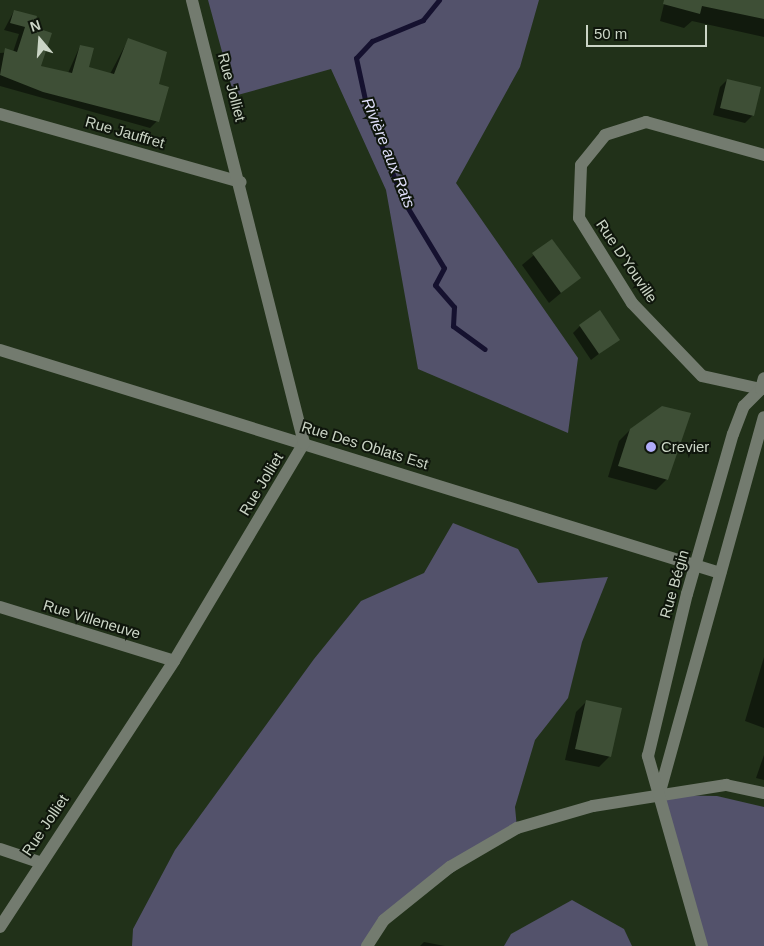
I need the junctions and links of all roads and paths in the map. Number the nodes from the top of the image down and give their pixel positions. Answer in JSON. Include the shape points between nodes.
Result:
{"nodes":[{"id":1,"x":192,"y":0,"type":"edge"},
{"id":2,"x":0,"y":114,"type":"edge"},
{"id":3,"x":764,"y":154,"type":"edge"},
{"id":4,"x":241,"y":182,"type":"junction"},
{"id":5,"x":0,"y":350,"type":"edge"},
{"id":6,"x":763,"y":389,"type":"edge"},
{"id":7,"x":764,"y":418,"type":"edge"},
{"id":8,"x":304,"y":443,"type":"junction"},
{"id":9,"x":696,"y":565,"type":"junction"},
{"id":10,"x":720,"y":573,"type":"junction"},
{"id":11,"x":0,"y":607,"type":"edge"},
{"id":12,"x":174,"y":661,"type":"junction"},
{"id":13,"x":764,"y":793,"type":"edge"},
{"id":14,"x":659,"y":795,"type":"junction"},
{"id":15,"x":0,"y":849,"type":"edge"},
{"id":16,"x":39,"y":862,"type":"junction"},
{"id":17,"x":0,"y":927,"type":"edge"},
{"id":18,"x":367,"y":946,"type":"edge"},
{"id":19,"x":702,"y":946,"type":"edge"}],
"edges":[{"from":1,"to":4,"type":"street","name":"Rue Jolliet"},
{"from":2,"to":4,"type":"street","name":"Rue Jauffret"},
{"from":3,"to":6,"type":"street","name":"Rue D'Youville","via":[[646,122],[605,135],[581,165],[579,218],[632,303],[702,376]]},
{"from":4,"to":8,"type":"street","name":"Rue Jolliet"},
{"from":5,"to":8,"type":"street","name":"Rue Des Oblats Est"},
{"from":6,"to":9,"type":"street","name":"Rue Bégin","via":[[744,406],[733,434]]},
{"from":7,"to":10,"type":"street"},
{"from":8,"to":9,"type":"street","name":"Rue Des Oblats Est"},
{"from":8,"to":12,"type":"street","name":"Rue Jolliet"},
{"from":9,"to":10,"type":"street","name":"Rue Des Oblats Est"},
{"from":9,"to":14,"type":"street","name":"Rue Bégin","via":[[648,756]]},
{"from":10,"to":14,"type":"street"},
{"from":11,"to":12,"type":"street","name":"Rue Villeneuve"},
{"from":12,"to":16,"type":"street","name":"Rue Jolliet"},
{"from":13,"to":14,"type":"street","via":[[726,785]]},
{"from":14,"to":18,"type":"street","via":[[592,806],[517,828],[450,867],[384,920]]},
{"from":14,"to":19,"type":"street","name":"Rue Bégin"},
{"from":15,"to":16,"type":"street"},
{"from":16,"to":17,"type":"street","name":"Rue Jolliet"}]}
